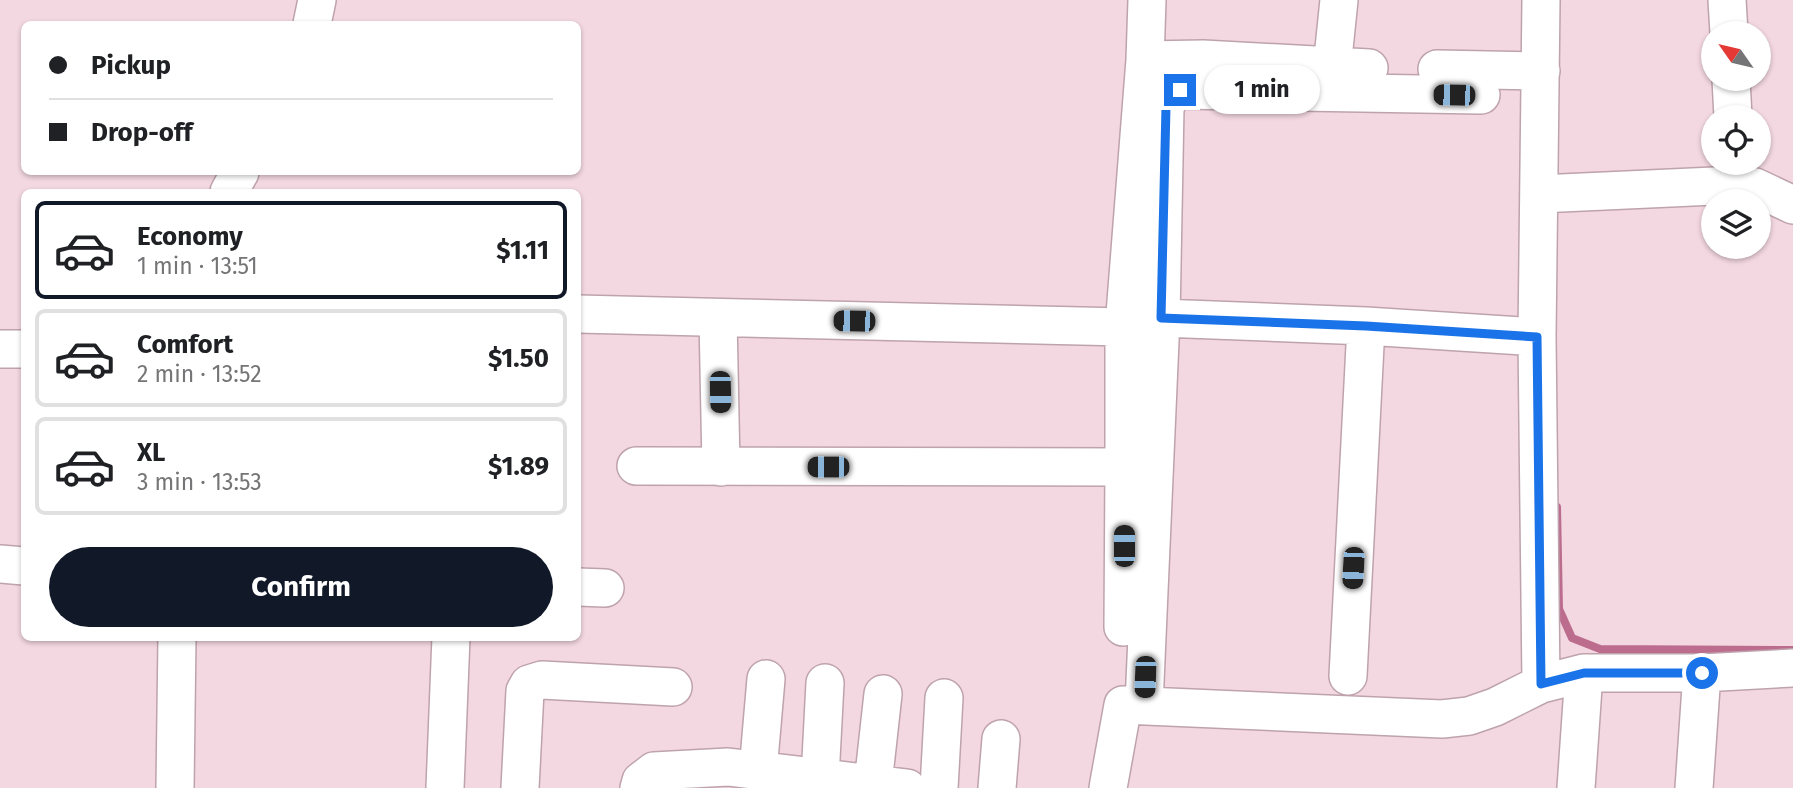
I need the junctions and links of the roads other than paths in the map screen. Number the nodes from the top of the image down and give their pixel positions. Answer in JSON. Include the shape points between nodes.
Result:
{"nodes":[{"id":1,"x":317,"y":0,"type":"edge"},
{"id":2,"x":1147,"y":0,"type":"edge"},
{"id":3,"x":1339,"y":0,"type":"edge"},
{"id":4,"x":1541,"y":0,"type":"edge"},
{"id":5,"x":1727,"y":0,"type":"edge"},
{"id":6,"x":313,"y":21,"type":"edge"},
{"id":7,"x":1728,"y":21,"type":"edge"},
{"id":8,"x":1145,"y":60,"type":"junction"},
{"id":9,"x":1332,"y":68,"type":"junction"},
{"id":10,"x":1541,"y":71,"type":"junction"},
{"id":11,"x":1481,"y":96,"type":"dead end"},
{"id":12,"x":1725,"y":175,"type":"edge"},
{"id":13,"x":1737,"y":175,"type":"edge"},
{"id":14,"x":1539,"y":194,"type":"junction"},
{"id":15,"x":1793,"y":205,"type":"edge"},
{"id":16,"x":581,"y":314,"type":"edge"},
{"id":17,"x":718,"y":318,"type":"junction"},
{"id":18,"x":1161,"y":318,"type":"junction"},
{"id":19,"x":1366,"y":326,"type":"junction"},
{"id":20,"x":1124,"y":327,"type":"junction"},
{"id":21,"x":1537,"y":337,"type":"junction"},
{"id":22,"x":0,"y":349,"type":"edge"},
{"id":23,"x":21,"y":349,"type":"edge"},
{"id":24,"x":636,"y":466,"type":"dead end"},
{"id":25,"x":721,"y":467,"type":"junction"},
{"id":26,"x":1124,"y":467,"type":"junction"},
{"id":27,"x":0,"y":564,"type":"edge"},
{"id":28,"x":21,"y":566,"type":"edge"},
{"id":29,"x":177,"y":641,"type":"edge"},
{"id":30,"x":451,"y":641,"type":"edge"},
{"id":31,"x":1793,"y":668,"type":"edge"},
{"id":32,"x":1584,"y":673,"type":"junction"},
{"id":33,"x":1702,"y":673,"type":"junction"},
{"id":34,"x":1348,"y":676,"type":"dead end"},
{"id":35,"x":766,"y":679,"type":"dead end"},
{"id":36,"x":825,"y":683,"type":"dead end"},
{"id":37,"x":1541,"y":684,"type":"junction"},
{"id":38,"x":673,"y":687,"type":"dead end"},
{"id":39,"x":883,"y":694,"type":"dead end"},
{"id":40,"x":944,"y":698,"type":"dead end"},
{"id":41,"x":1133,"y":705,"type":"junction"},
{"id":42,"x":1001,"y":739,"type":"dead end"},
{"id":43,"x":738,"y":775,"type":"edge"},
{"id":44,"x":842,"y":783,"type":"edge"},
{"id":45,"x":175,"y":788,"type":"edge"},
{"id":46,"x":445,"y":788,"type":"edge"},
{"id":47,"x":520,"y":788,"type":"edge"},
{"id":48,"x":639,"y":788,"type":"edge"},
{"id":49,"x":939,"y":788,"type":"edge"},
{"id":50,"x":997,"y":788,"type":"edge"},
{"id":51,"x":1108,"y":788,"type":"edge"},
{"id":52,"x":1576,"y":788,"type":"edge"},
{"id":53,"x":1694,"y":788,"type":"edge"}],
"edges":[{"from":1,"to":6,"type":"street"},
{"from":2,"to":8,"type":"street"},
{"from":3,"to":9,"type":"street"},
{"from":4,"to":10,"type":"street"},
{"from":5,"to":7,"type":"street"},
{"from":8,"to":9,"type":"street"},
{"from":8,"to":20,"type":"street"},
{"from":9,"to":10,"type":"street"},
{"from":10,"to":14,"type":"street"},
{"from":11,"to":18,"type":"street","via":[[1180,90],[1171,95],[1166,107]]},
{"from":12,"to":14,"type":"street"},
{"from":13,"to":15,"type":"street"},
{"from":14,"to":21,"type":"street"},
{"from":16,"to":17,"type":"street"},
{"from":17,"to":20,"type":"street"},
{"from":17,"to":25,"type":"street"},
{"from":18,"to":19,"type":"street"},
{"from":18,"to":41,"type":"street"},
{"from":19,"to":21,"type":"street"},
{"from":19,"to":34,"type":"street"},
{"from":20,"to":26,"type":"street"},
{"from":21,"to":37,"type":"street"},
{"from":22,"to":23,"type":"street"},
{"from":24,"to":25,"type":"street"},
{"from":25,"to":26,"type":"street"},
{"from":26,"to":41,"type":"street"},
{"from":27,"to":28,"type":"street"},
{"from":29,"to":45,"type":"street"},
{"from":30,"to":46,"type":"street"},
{"from":31,"to":33,"type":"street"},
{"from":32,"to":33,"type":"street"},
{"from":32,"to":37,"type":"street"},
{"from":32,"to":52,"type":"street"},
{"from":33,"to":53,"type":"street"},
{"from":35,"to":43,"type":"street"},
{"from":36,"to":44,"type":"street"},
{"from":37,"to":41,"type":"street","via":[[1495,707],[1442,719]]},
{"from":38,"to":47,"type":"street","via":[[542,680],[529,684]]},
{"from":39,"to":44,"type":"street"},
{"from":40,"to":49,"type":"street"},
{"from":41,"to":51,"type":"street"},
{"from":42,"to":50,"type":"street"},
{"from":43,"to":44,"type":"street"},
{"from":43,"to":48,"type":"street","via":[[654,771]]}]}
